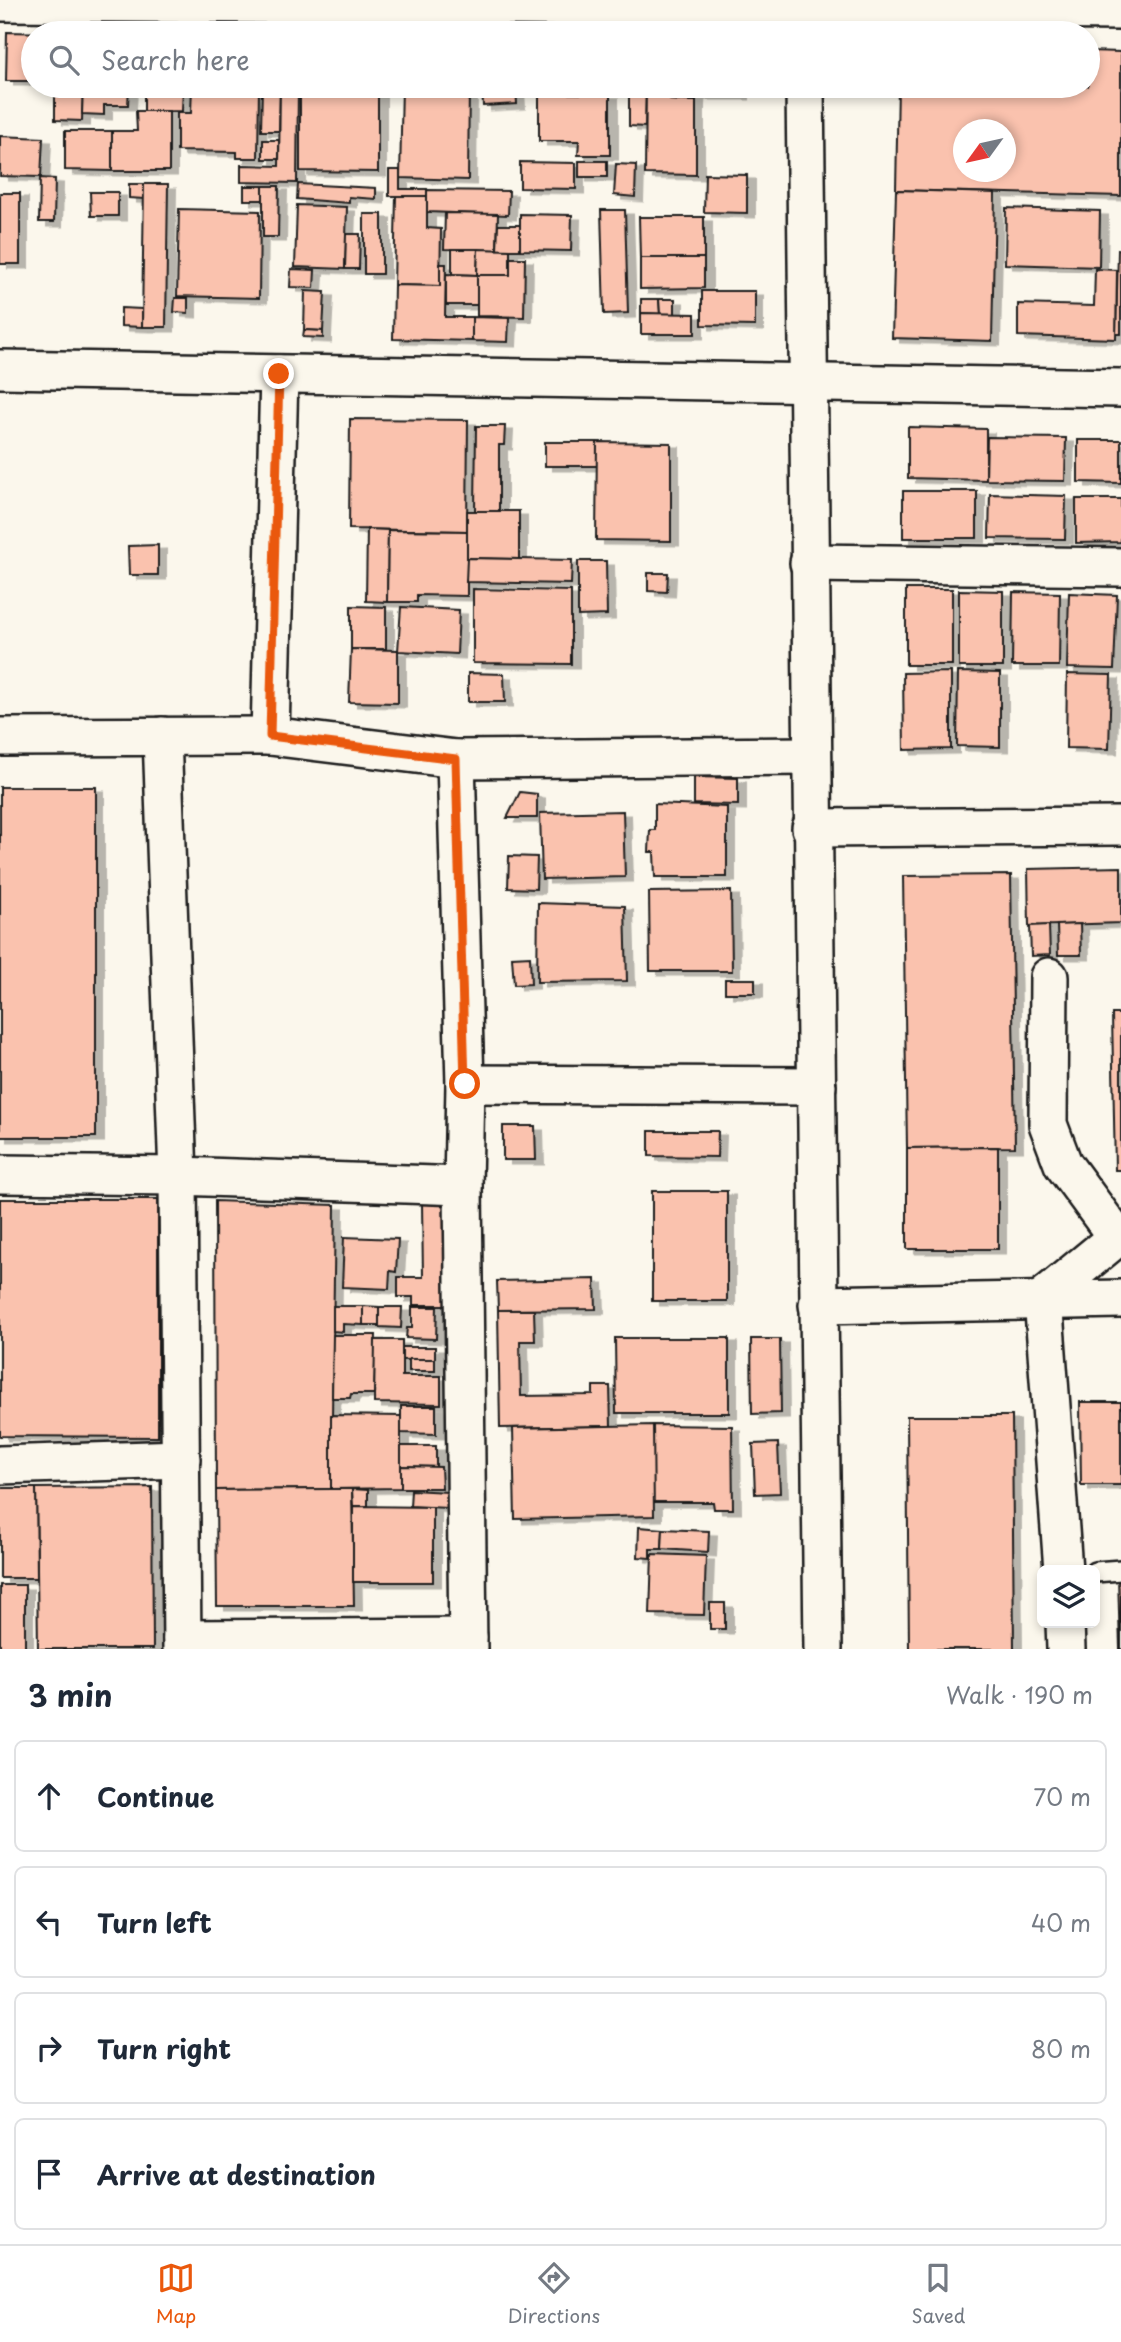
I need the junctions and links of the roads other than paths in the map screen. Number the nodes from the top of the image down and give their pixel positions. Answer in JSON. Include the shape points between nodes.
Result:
{"nodes":[{"id":1,"x":68,"y":1,"type":"edge"},
{"id":2,"x":0,"y":2,"type":"edge"},
{"id":3,"x":387,"y":4,"type":"edge"},
{"id":4,"x":1121,"y":11,"type":"edge"},
{"id":5,"x":805,"y":20,"type":"edge"},
{"id":6,"x":805,"y":98,"type":"edge"},
{"id":7,"x":0,"y":369,"type":"edge"},
{"id":8,"x":279,"y":374,"type":"junction"},
{"id":9,"x":807,"y":384,"type":"junction"},
{"id":10,"x":1121,"y":388,"type":"edge"},
{"id":11,"x":809,"y":563,"type":"junction"},
{"id":12,"x":1121,"y":567,"type":"edge"},
{"id":13,"x":162,"y":736,"type":"junction"},
{"id":14,"x":270,"y":736,"type":"junction"},
{"id":15,"x":0,"y":737,"type":"edge"},
{"id":16,"x":809,"y":756,"type":"junction"},
{"id":17,"x":456,"y":759,"type":"junction"},
{"id":18,"x":1121,"y":826,"type":"edge"},
{"id":19,"x":811,"y":828,"type":"junction"},
{"id":20,"x":1049,"y":976,"type":"dead end"},
{"id":21,"x":465,"y":1084,"type":"junction"},
{"id":22,"x":817,"y":1086,"type":"junction"},
{"id":23,"x":0,"y":1174,"type":"edge"},
{"id":24,"x":178,"y":1176,"type":"junction"},
{"id":25,"x":463,"y":1186,"type":"junction"},
{"id":26,"x":1119,"y":1235,"type":"edge"},
{"id":27,"x":1043,"y":1298,"type":"junction"},
{"id":28,"x":1121,"y":1299,"type":"edge"},
{"id":29,"x":818,"y":1305,"type":"junction"},
{"id":30,"x":181,"y":1459,"type":"junction"},
{"id":31,"x":0,"y":1465,"type":"edge"},
{"id":32,"x":1063,"y":1565,"type":"edge"},
{"id":33,"x":1121,"y":1570,"type":"edge"},
{"id":34,"x":1100,"y":1572,"type":"edge"},
{"id":35,"x":1065,"y":1628,"type":"edge"},
{"id":36,"x":468,"y":1643,"type":"edge"},
{"id":37,"x":182,"y":1644,"type":"edge"},
{"id":38,"x":823,"y":1649,"type":"edge"},
{"id":39,"x":1066,"y":1649,"type":"edge"}],
"edges":[{"from":1,"to":2,"type":"street"},
{"from":1,"to":3,"type":"street"},
{"from":3,"to":5,"type":"street"},
{"from":4,"to":5,"type":"street"},
{"from":6,"to":9,"type":"street"},
{"from":7,"to":8,"type":"street"},
{"from":8,"to":9,"type":"street"},
{"from":8,"to":14,"type":"street"},
{"from":9,"to":10,"type":"street"},
{"from":9,"to":11,"type":"street"},
{"from":11,"to":12,"type":"street"},
{"from":11,"to":16,"type":"street"},
{"from":13,"to":14,"type":"street"},
{"from":13,"to":15,"type":"street"},
{"from":13,"to":24,"type":"street"},
{"from":14,"to":17,"type":"street"},
{"from":16,"to":17,"type":"street"},
{"from":16,"to":19,"type":"street"},
{"from":17,"to":21,"type":"street"},
{"from":18,"to":19,"type":"street"},
{"from":19,"to":22,"type":"street"},
{"from":20,"to":26,"type":"street","via":[[1048,1124],[1063,1164]]},
{"from":21,"to":22,"type":"street"},
{"from":21,"to":25,"type":"street"},
{"from":22,"to":29,"type":"street"},
{"from":23,"to":24,"type":"street"},
{"from":24,"to":25,"type":"street"},
{"from":24,"to":30,"type":"street"},
{"from":25,"to":36,"type":"street"},
{"from":26,"to":27,"type":"street"},
{"from":27,"to":28,"type":"street"},
{"from":27,"to":29,"type":"street"},
{"from":27,"to":32,"type":"street"},
{"from":29,"to":38,"type":"street"},
{"from":30,"to":31,"type":"street"},
{"from":30,"to":37,"type":"street"},
{"from":33,"to":34,"type":"lane"},
{"from":35,"to":39,"type":"street"},
{"from":36,"to":37,"type":"street"}]}
